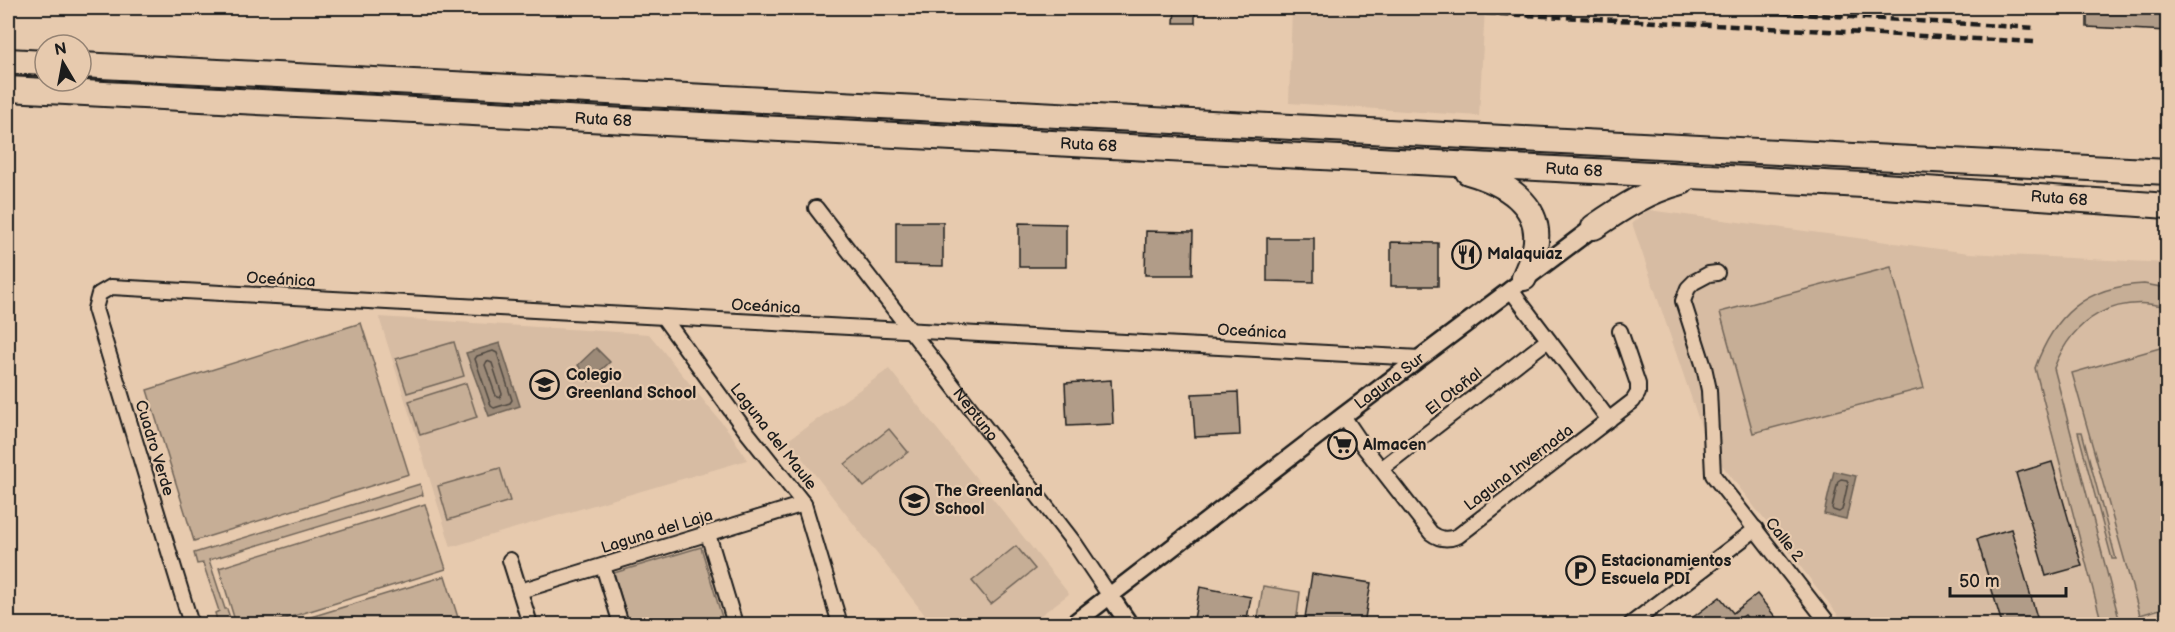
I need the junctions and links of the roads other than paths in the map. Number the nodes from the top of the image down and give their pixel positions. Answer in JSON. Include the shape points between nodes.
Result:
{"nodes":[{"id":1,"x":8,"y":61,"type":"edge"},
{"id":2,"x":33,"y":62,"type":"edge"},
{"id":3,"x":93,"y":65,"type":"edge"},
{"id":4,"x":8,"y":89,"type":"edge"},
{"id":5,"x":1437,"y":163,"type":"junction"},
{"id":6,"x":2168,"y":172,"type":"edge"},
{"id":7,"x":1708,"y":178,"type":"junction"},
{"id":8,"x":2168,"y":206,"type":"edge"},
{"id":9,"x":816,"y":208,"type":"dead end"},
{"id":10,"x":1594,"y":227,"type":"joint"},
{"id":11,"x":1717,"y":273,"type":"dead end"},
{"id":12,"x":1517,"y":284,"type":"junction"},
{"id":13,"x":111,"y":287,"type":"joint"},
{"id":14,"x":663,"y":317,"type":"junction"},
{"id":15,"x":1620,"y":330,"type":"dead end"},
{"id":16,"x":911,"y":332,"type":"junction"},
{"id":17,"x":1548,"y":340,"type":"junction"},
{"id":18,"x":1420,"y":358,"type":"junction"},
{"id":19,"x":1342,"y":416,"type":"junction"},
{"id":20,"x":1609,"y":420,"type":"junction"},
{"id":21,"x":1381,"y":470,"type":"junction"},
{"id":22,"x":804,"y":504,"type":"junction"},
{"id":23,"x":1756,"y":529,"type":"junction"},
{"id":24,"x":708,"y":534,"type":"junction"},
{"id":25,"x":510,"y":560,"type":"dead end"},
{"id":26,"x":603,"y":566,"type":"junction"},
{"id":27,"x":520,"y":591,"type":"junction"},
{"id":28,"x":1110,"y":596,"type":"junction"},
{"id":29,"x":191,"y":624,"type":"edge"},
{"id":30,"x":530,"y":624,"type":"edge"},
{"id":31,"x":621,"y":624,"type":"edge"},
{"id":32,"x":735,"y":624,"type":"edge"},
{"id":33,"x":840,"y":624,"type":"edge"},
{"id":34,"x":1072,"y":624,"type":"edge"},
{"id":35,"x":1129,"y":624,"type":"edge"},
{"id":36,"x":1631,"y":624,"type":"edge"},
{"id":37,"x":1829,"y":624,"type":"edge"}],
"edges":[{"from":1,"to":2,"type":"highway"},
{"from":3,"to":6,"type":"highway","name":"Ruta 68"},
{"from":4,"to":5,"type":"highway","name":"Ruta 68"},
{"from":5,"to":7,"type":"highway","name":"Ruta 68"},
{"from":5,"to":12,"type":"highway","via":[[1503,185],[1527,207],[1535,224],[1536,242]]},
{"from":7,"to":8,"type":"highway","name":"Ruta 68"},
{"from":7,"to":10,"type":"highway","via":[[1650,192]]},
{"from":9,"to":16,"type":"street","name":"Neptuno"},
{"from":10,"to":12,"type":"street","name":"Laguna Sur"},
{"from":11,"to":23,"type":"street","name":"Calle 2","via":[[1694,282],[1683,301],[1709,390],[1713,475]]},
{"from":12,"to":17,"type":"street"},
{"from":12,"to":18,"type":"street","name":"Laguna Sur"},
{"from":13,"to":14,"type":"street","name":"Oceánica"},
{"from":13,"to":29,"type":"street","name":"Cuadro Verde","via":[[99,294],[95,309]]},
{"from":14,"to":16,"type":"street","name":"Oceánica"},
{"from":14,"to":22,"type":"street","name":"Laguna del Maule"},
{"from":15,"to":20,"type":"street","via":[[1638,393]]},
{"from":16,"to":18,"type":"street","name":"Oceánica"},
{"from":16,"to":28,"type":"street","name":"Neptuno","via":[[1075,544]]},
{"from":17,"to":20,"type":"street"},
{"from":17,"to":21,"type":"street","name":"El Otoñal"},
{"from":18,"to":19,"type":"street","name":"Laguna Sur"},
{"from":19,"to":21,"type":"street","name":"Laguna Invernada"},
{"from":19,"to":28,"type":"street","name":"Laguna Sur"},
{"from":20,"to":21,"type":"street","name":"Laguna Invernada","via":[[1451,539],[1437,538],[1431,533]]},
{"from":22,"to":24,"type":"street","name":"Laguna del Laja"},
{"from":22,"to":33,"type":"street","name":"Laguna del Maule"},
{"from":23,"to":36,"type":"street"},
{"from":23,"to":37,"type":"street","name":"Calle 2"},
{"from":24,"to":26,"type":"street","name":"Laguna del Laja"},
{"from":24,"to":32,"type":"street"},
{"from":25,"to":27,"type":"street"},
{"from":26,"to":27,"type":"street","name":"Laguna del Laja"},
{"from":26,"to":31,"type":"street"},
{"from":27,"to":30,"type":"street"},
{"from":28,"to":34,"type":"street","name":"Laguna Sur"},
{"from":28,"to":35,"type":"street","name":"Neptuno"}]}
